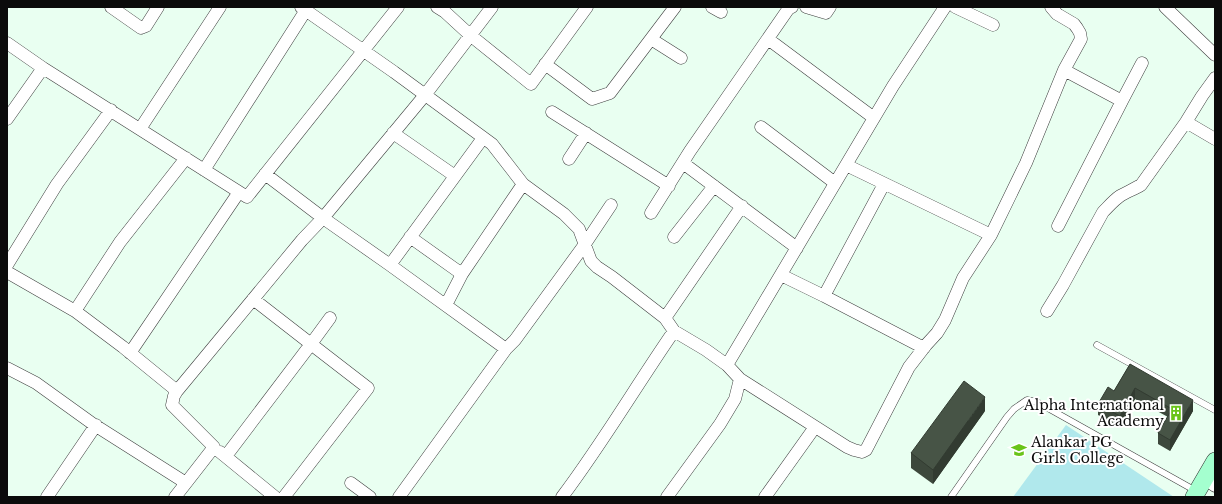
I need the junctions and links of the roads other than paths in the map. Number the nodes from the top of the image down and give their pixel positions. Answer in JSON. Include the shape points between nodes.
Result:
{"nodes":[{"id":1,"x":112,"y":7,"type":"edge"},
{"id":2,"x":158,"y":7,"type":"edge"},
{"id":3,"x":220,"y":7,"type":"edge"},
{"id":4,"x":398,"y":7,"type":"edge"},
{"id":5,"x":437,"y":7,"type":"edge"},
{"id":6,"x":492,"y":7,"type":"edge"},
{"id":7,"x":588,"y":7,"type":"edge"},
{"id":8,"x":675,"y":7,"type":"edge"},
{"id":9,"x":792,"y":7,"type":"edge"},
{"id":10,"x":806,"y":7,"type":"edge"},
{"id":11,"x":830,"y":7,"type":"edge"},
{"id":12,"x":945,"y":7,"type":"edge"},
{"id":13,"x":955,"y":7,"type":"edge"},
{"id":14,"x":1051,"y":7,"type":"edge"},
{"id":15,"x":1165,"y":7,"type":"edge"},
{"id":16,"x":303,"y":9,"type":"edge"},
{"id":17,"x":993,"y":25,"type":"dead end"},
{"id":18,"x":470,"y":35,"type":"junction"},
{"id":19,"x":651,"y":39,"type":"junction"},
{"id":20,"x":768,"y":39,"type":"junction"},
{"id":21,"x":7,"y":44,"type":"edge"},
{"id":22,"x":363,"y":50,"type":"junction"},
{"id":23,"x":1215,"y":55,"type":"edge"},
{"id":24,"x":681,"y":58,"type":"dead end"},
{"id":25,"x":1142,"y":63,"type":"dead end"},
{"id":26,"x":545,"y":64,"type":"junction"},
{"id":27,"x":43,"y":68,"type":"junction"},
{"id":28,"x":1064,"y":70,"type":"junction"},
{"id":29,"x":1215,"y":78,"type":"edge"},
{"id":30,"x":425,"y":95,"type":"junction"},
{"id":31,"x":1122,"y":102,"type":"junction"},
{"id":32,"x":110,"y":110,"type":"junction"},
{"id":33,"x":552,"y":112,"type":"dead end"},
{"id":34,"x":874,"y":118,"type":"junction"},
{"id":35,"x":7,"y":119,"type":"edge"},
{"id":36,"x":1186,"y":122,"type":"junction"},
{"id":37,"x":761,"y":127,"type":"dead end"},
{"id":38,"x":140,"y":129,"type":"junction"},
{"id":39,"x":393,"y":133,"type":"junction"},
{"id":40,"x":586,"y":133,"type":"junction"},
{"id":41,"x":484,"y":138,"type":"junction"},
{"id":42,"x":1215,"y":139,"type":"edge"},
{"id":43,"x":186,"y":158,"type":"junction"},
{"id":44,"x":569,"y":159,"type":"dead end"},
{"id":45,"x":683,"y":163,"type":"junction"},
{"id":46,"x":846,"y":165,"type":"junction"},
{"id":47,"x":204,"y":170,"type":"junction"},
{"id":48,"x":265,"y":174,"type":"junction"},
{"id":49,"x":455,"y":176,"type":"junction"},
{"id":50,"x":835,"y":183,"type":"junction"},
{"id":51,"x":523,"y":184,"type":"junction"},
{"id":52,"x":884,"y":184,"type":"junction"},
{"id":53,"x":669,"y":186,"type":"junction"},
{"id":54,"x":714,"y":186,"type":"junction"},
{"id":55,"x":239,"y":192,"type":"junction"},
{"id":56,"x":611,"y":206,"type":"dead end"},
{"id":57,"x":742,"y":206,"type":"junction"},
{"id":58,"x":651,"y":213,"type":"dead end"},
{"id":59,"x":323,"y":218,"type":"junction"},
{"id":60,"x":1058,"y":226,"type":"dead end"},
{"id":61,"x":991,"y":235,"type":"junction"},
{"id":62,"x":410,"y":237,"type":"junction"},
{"id":63,"x":674,"y":237,"type":"dead end"},
{"id":64,"x":585,"y":244,"type":"junction"},
{"id":65,"x":797,"y":248,"type":"junction"},
{"id":66,"x":390,"y":264,"type":"junction"},
{"id":67,"x":7,"y":265,"type":"edge"},
{"id":68,"x":7,"y":272,"type":"edge"},
{"id":69,"x":462,"y":274,"type":"junction"},
{"id":70,"x":781,"y":275,"type":"junction"},
{"id":71,"x":824,"y":296,"type":"junction"},
{"id":72,"x":253,"y":299,"type":"junction"},
{"id":73,"x":446,"y":306,"type":"junction"},
{"id":74,"x":74,"y":311,"type":"junction"},
{"id":75,"x":1047,"y":311,"type":"dead end"},
{"id":76,"x":330,"y":318,"type":"dead end"},
{"id":77,"x":665,"y":318,"type":"junction"},
{"id":78,"x":674,"y":331,"type":"junction"},
{"id":79,"x":311,"y":344,"type":"junction"},
{"id":80,"x":1097,"y":345,"type":"dead end"},
{"id":81,"x":924,"y":348,"type":"junction"},
{"id":82,"x":506,"y":349,"type":"junction"},
{"id":83,"x":130,"y":353,"type":"junction"},
{"id":84,"x":727,"y":366,"type":"junction"},
{"id":85,"x":7,"y":368,"type":"edge"},
{"id":86,"x":740,"y":379,"type":"junction"},
{"id":87,"x":177,"y":391,"type":"junction"},
{"id":88,"x":1215,"y":410,"type":"edge"},
{"id":89,"x":96,"y":425,"type":"junction"},
{"id":90,"x":816,"y":427,"type":"junction"},
{"id":91,"x":214,"y":447,"type":"junction"},
{"id":92,"x":226,"y":456,"type":"junction"},
{"id":93,"x":1215,"y":461,"type":"edge"},
{"id":94,"x":186,"y":483,"type":"junction"},
{"id":95,"x":351,"y":483,"type":"dead end"},
{"id":96,"x":1203,"y":488,"type":"edge"},
{"id":97,"x":47,"y":497,"type":"edge"},
{"id":98,"x":175,"y":497,"type":"edge"},
{"id":99,"x":275,"y":497,"type":"edge"},
{"id":100,"x":284,"y":497,"type":"edge"},
{"id":101,"x":370,"y":497,"type":"edge"},
{"id":102,"x":399,"y":497,"type":"edge"},
{"id":103,"x":562,"y":497,"type":"edge"},
{"id":104,"x":667,"y":497,"type":"edge"},
{"id":105,"x":765,"y":497,"type":"edge"},
{"id":106,"x":951,"y":497,"type":"edge"}],
"edges":[{"from":1,"to":2,"type":"street","via":[[141,28],[146,26]]},
{"from":3,"to":38,"type":"street"},
{"from":4,"to":22,"type":"street"},
{"from":5,"to":18,"type":"street"},
{"from":6,"to":18,"type":"street"},
{"from":7,"to":26,"type":"street"},
{"from":8,"to":19,"type":"street"},
{"from":9,"to":20,"type":"street"},
{"from":10,"to":11,"type":"street","via":[[826,13]]},
{"from":12,"to":34,"type":"street"},
{"from":13,"to":17,"type":"street"},
{"from":14,"to":28,"type":"street","via":[[1057,14],[1074,24],[1080,33],[1081,39]]},
{"from":15,"to":23,"type":"street"},
{"from":16,"to":22,"type":"street"},
{"from":16,"to":47,"type":"street"},
{"from":18,"to":26,"type":"street","via":[[531,84]]},
{"from":18,"to":30,"type":"street"},
{"from":19,"to":24,"type":"street"},
{"from":19,"to":26,"type":"street","via":[[610,93],[592,99]]},
{"from":20,"to":34,"type":"street"},
{"from":20,"to":45,"type":"street"},
{"from":21,"to":27,"type":"street"},
{"from":22,"to":30,"type":"street"},
{"from":22,"to":48,"type":"street"},
{"from":25,"to":31,"type":"street"},
{"from":27,"to":32,"type":"street"},
{"from":27,"to":35,"type":"street"},
{"from":28,"to":31,"type":"street"},
{"from":28,"to":61,"type":"street","via":[[1026,163]]},
{"from":29,"to":36,"type":"street"},
{"from":30,"to":39,"type":"street"},
{"from":30,"to":41,"type":"street"},
{"from":31,"to":60,"type":"street"},
{"from":32,"to":38,"type":"street"},
{"from":32,"to":67,"type":"street","via":[[57,184]]},
{"from":33,"to":40,"type":"street"},
{"from":34,"to":46,"type":"street"},
{"from":36,"to":42,"type":"street"},
{"from":36,"to":75,"type":"street","via":[[1141,185],[1112,202],[1104,212]]},
{"from":37,"to":50,"type":"street"},
{"from":38,"to":43,"type":"street"},
{"from":39,"to":49,"type":"street"},
{"from":39,"to":59,"type":"street"},
{"from":40,"to":44,"type":"street"},
{"from":40,"to":53,"type":"street"},
{"from":41,"to":49,"type":"street"},
{"from":41,"to":51,"type":"street","via":[[492,144]]},
{"from":43,"to":47,"type":"street"},
{"from":43,"to":74,"type":"street","via":[[120,242]]},
{"from":45,"to":53,"type":"street"},
{"from":45,"to":54,"type":"street"},
{"from":46,"to":50,"type":"street"},
{"from":46,"to":52,"type":"street"},
{"from":47,"to":55,"type":"street"},
{"from":48,"to":55,"type":"street","via":[[247,197]]},
{"from":48,"to":59,"type":"street"},
{"from":49,"to":62,"type":"street"},
{"from":50,"to":65,"type":"street"},
{"from":51,"to":64,"type":"street","via":[[564,214],[579,229]]},
{"from":51,"to":69,"type":"street"},
{"from":52,"to":61,"type":"street"},
{"from":52,"to":71,"type":"street"},
{"from":53,"to":58,"type":"street"},
{"from":54,"to":57,"type":"street"},
{"from":54,"to":63,"type":"street"},
{"from":55,"to":83,"type":"street"},
{"from":56,"to":64,"type":"street"},
{"from":57,"to":65,"type":"street"},
{"from":57,"to":77,"type":"street"},
{"from":59,"to":66,"type":"street"},
{"from":59,"to":72,"type":"street"},
{"from":61,"to":81,"type":"street","via":[[963,278],[945,320]]},
{"from":62,"to":66,"type":"street"},
{"from":62,"to":69,"type":"street"},
{"from":64,"to":77,"type":"street","via":[[591,261],[597,267]]},
{"from":64,"to":82,"type":"street"},
{"from":65,"to":70,"type":"street"},
{"from":66,"to":73,"type":"street"},
{"from":68,"to":74,"type":"street"},
{"from":69,"to":73,"type":"street"},
{"from":70,"to":71,"type":"street"},
{"from":70,"to":84,"type":"street"},
{"from":71,"to":81,"type":"street"},
{"from":72,"to":79,"type":"street"},
{"from":72,"to":87,"type":"street"},
{"from":73,"to":82,"type":"street"},
{"from":74,"to":83,"type":"street"},
{"from":76,"to":79,"type":"street"},
{"from":77,"to":78,"type":"street"},
{"from":78,"to":84,"type":"street"},
{"from":78,"to":103,"type":"street"},
{"from":79,"to":92,"type":"street"},
{"from":79,"to":100,"type":"street","via":[[368,388]]},
{"from":80,"to":88,"type":"lane"},
{"from":81,"to":90,"type":"street","via":[[910,367],[866,450],[854,450]]},
{"from":82,"to":102,"type":"street"},
{"from":83,"to":87,"type":"street"},
{"from":84,"to":86,"type":"street"},
{"from":85,"to":89,"type":"street","via":[[36,383]]},
{"from":86,"to":90,"type":"street"},
{"from":86,"to":104,"type":"street","via":[[735,399],[720,424]]},
{"from":87,"to":91,"type":"street","via":[[172,405]]},
{"from":89,"to":94,"type":"street"},
{"from":89,"to":97,"type":"street"},
{"from":90,"to":105,"type":"street"},
{"from":91,"to":92,"type":"street"},
{"from":91,"to":94,"type":"street"},
{"from":92,"to":99,"type":"street"},
{"from":93,"to":96,"type":"street"},
{"from":94,"to":98,"type":"street"},
{"from":95,"to":101,"type":"street"},
{"from":96,"to":106,"type":"lane","via":[[1037,402],[1027,400],[1011,413]]}]}
